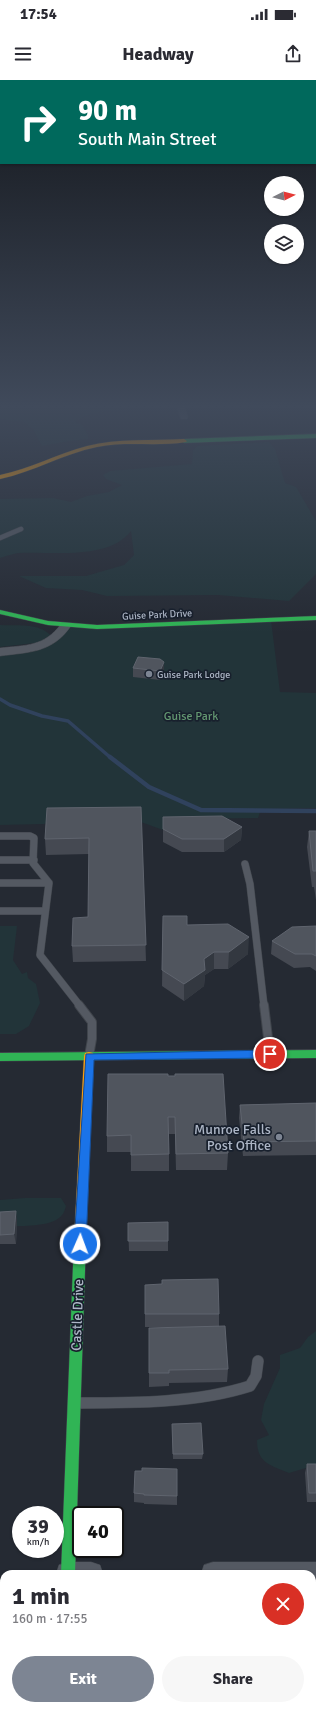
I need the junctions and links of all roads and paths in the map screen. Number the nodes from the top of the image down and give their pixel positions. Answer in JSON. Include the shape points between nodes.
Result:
{"nodes":[{"id":1,"x":21,"y":529,"type":"dead end"},
{"id":2,"x":0,"y":538,"type":"edge"},
{"id":3,"x":0,"y":612,"type":"edge"},
{"id":4,"x":316,"y":618,"type":"edge"},
{"id":5,"x":65,"y":626,"type":"junction"},
{"id":6,"x":0,"y":652,"type":"edge"},
{"id":7,"x":0,"y":836,"type":"edge"},
{"id":8,"x":0,"y":860,"type":"edge"},
{"id":9,"x":34,"y":860,"type":"junction"},
{"id":10,"x":245,"y":864,"type":"dead end"},
{"id":11,"x":0,"y":883,"type":"edge"},
{"id":12,"x":49,"y":883,"type":"junction"},
{"id":13,"x":0,"y":911,"type":"edge"},
{"id":14,"x":45,"y":911,"type":"junction"},
{"id":15,"x":270,"y":1054,"type":"junction"},
{"id":16,"x":316,"y":1054,"type":"edge"},
{"id":17,"x":89,"y":1056,"type":"junction"},
{"id":18,"x":0,"y":1057,"type":"edge"},
{"id":19,"x":258,"y":1361,"type":"dead end"},
{"id":20,"x":73,"y":1403,"type":"junction"},
{"id":21,"x":68,"y":1570,"type":"edge"}],
"edges":[{"from":1,"to":2,"type":"lane"},
{"from":3,"to":5,"type":"street","name":"Guise Park Drive","via":[[26,620]]},
{"from":4,"to":5,"type":"street","name":"Guise Park Drive","via":[[111,627]]},
{"from":5,"to":6,"type":"street","via":[[58,637],[48,644]]},
{"from":7,"to":9,"type":"lane","via":[[32,836],[35,845]]},
{"from":8,"to":9,"type":"lane"},
{"from":9,"to":12,"type":"lane","via":[[33,863]]},
{"from":10,"to":15,"type":"lane","via":[[250,884]]},
{"from":11,"to":12,"type":"lane"},
{"from":12,"to":14,"type":"lane"},
{"from":13,"to":14,"type":"lane"},
{"from":14,"to":17,"type":"lane","via":[[40,955],[92,1022]]},
{"from":15,"to":16,"type":"street"},
{"from":15,"to":17,"type":"street"},
{"from":17,"to":18,"type":"street"},
{"from":17,"to":20,"type":"street","name":"Castle Drive"},
{"from":19,"to":20,"type":"lane","via":[[256,1376],[250,1386],[231,1392],[129,1402]]},
{"from":20,"to":21,"type":"street","name":"Castle Drive"}]}
